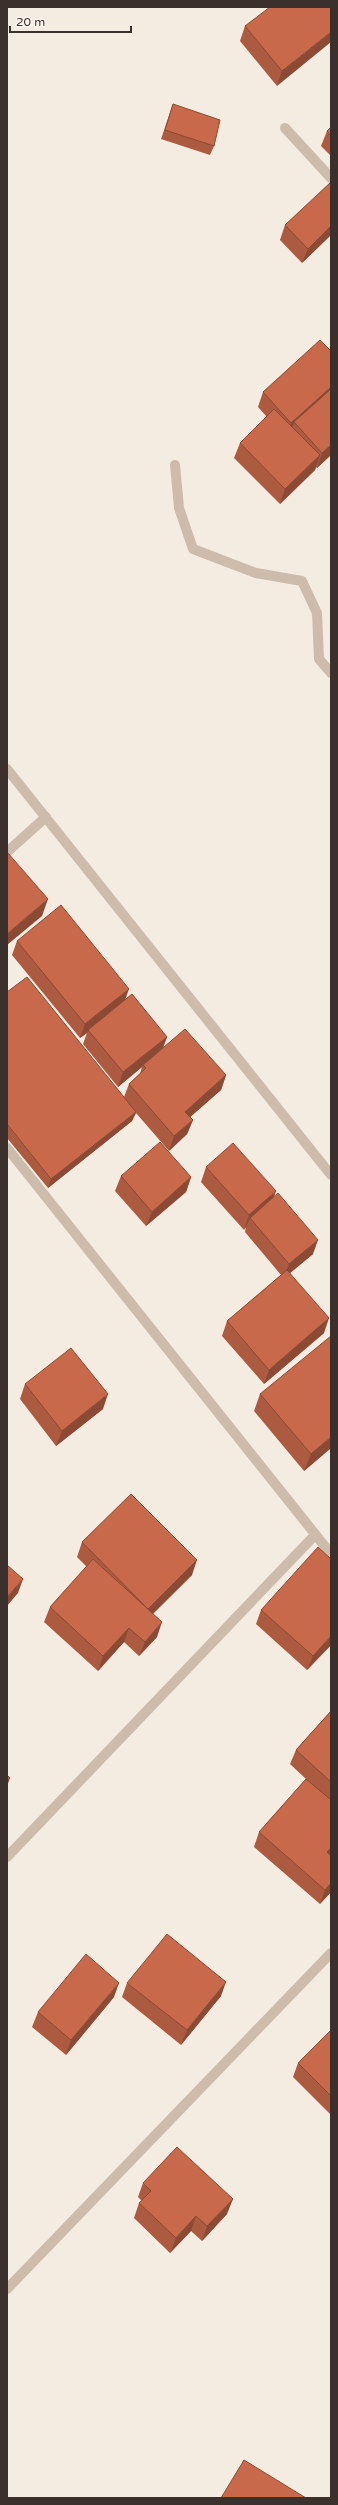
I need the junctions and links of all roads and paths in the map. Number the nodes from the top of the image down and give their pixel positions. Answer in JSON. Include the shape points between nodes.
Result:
{"nodes":[{"id":1,"x":284,"y":128,"type":"dead end"},
{"id":2,"x":331,"y":178,"type":"edge"},
{"id":3,"x":175,"y":465,"type":"dead end"},
{"id":4,"x":331,"y":673,"type":"edge"},
{"id":5,"x":7,"y":769,"type":"edge"},
{"id":6,"x":46,"y":817,"type":"junction"},
{"id":7,"x":7,"y":852,"type":"edge"},
{"id":8,"x":7,"y":1148,"type":"edge"},
{"id":9,"x":331,"y":1175,"type":"edge"},
{"id":10,"x":315,"y":1535,"type":"junction"},
{"id":11,"x":331,"y":1554,"type":"edge"},
{"id":12,"x":7,"y":1857,"type":"edge"},
{"id":13,"x":331,"y":1953,"type":"edge"},
{"id":14,"x":7,"y":2289,"type":"edge"}],
"edges":[{"from":1,"to":2,"type":"street"},
{"from":3,"to":4,"type":"street","via":[[179,508],[193,549],[256,573],[302,581],[317,613],[319,660]]},
{"from":5,"to":6,"type":"street"},
{"from":6,"to":7,"type":"street"},
{"from":6,"to":9,"type":"street"},
{"from":8,"to":10,"type":"street"},
{"from":10,"to":11,"type":"street"},
{"from":10,"to":12,"type":"street"},
{"from":13,"to":14,"type":"street"}]}
